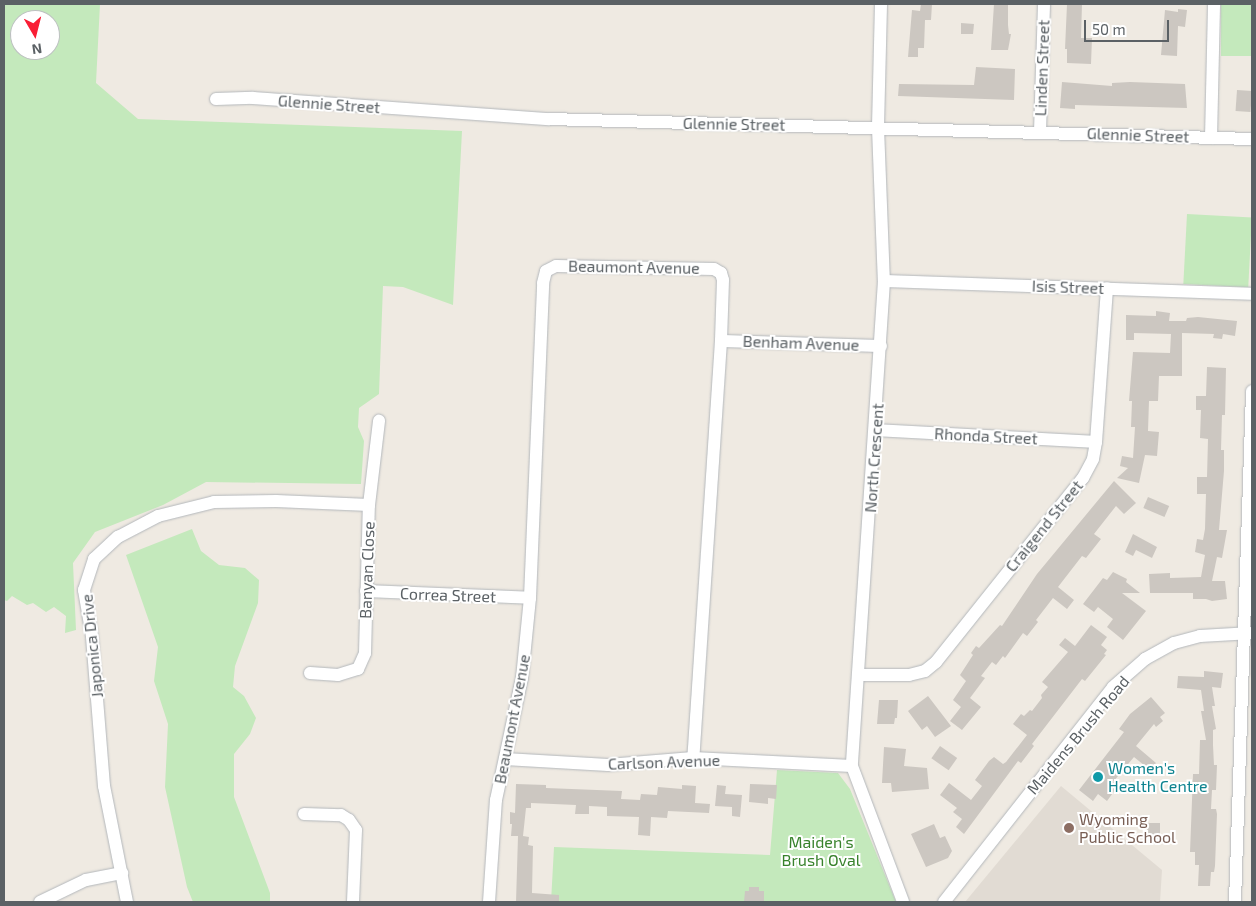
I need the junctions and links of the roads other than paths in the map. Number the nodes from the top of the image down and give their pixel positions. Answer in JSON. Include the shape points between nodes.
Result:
{"nodes":[{"id":1,"x":881,"y":4,"type":"edge"},
{"id":2,"x":1044,"y":4,"type":"edge"},
{"id":3,"x":1214,"y":4,"type":"edge"},
{"id":4,"x":216,"y":99,"type":"dead end"},
{"id":5,"x":878,"y":128,"type":"junction"},
{"id":6,"x":1040,"y":132,"type":"junction"},
{"id":7,"x":1211,"y":138,"type":"junction"},
{"id":8,"x":1252,"y":139,"type":"edge"},
{"id":9,"x":884,"y":281,"type":"junction"},
{"id":10,"x":1107,"y":288,"type":"junction"},
{"id":11,"x":1252,"y":294,"type":"edge"},
{"id":12,"x":721,"y":341,"type":"junction"},
{"id":13,"x":881,"y":346,"type":"junction"},
{"id":14,"x":1252,"y":391,"type":"edge"},
{"id":15,"x":379,"y":421,"type":"dead end"},
{"id":16,"x":876,"y":430,"type":"junction"},
{"id":17,"x":1096,"y":442,"type":"junction"},
{"id":18,"x":369,"y":505,"type":"junction"},
{"id":19,"x":366,"y":591,"type":"junction"},
{"id":20,"x":530,"y":598,"type":"junction"},
{"id":21,"x":1249,"y":633,"type":"edge"},
{"id":22,"x":310,"y":673,"type":"dead end"},
{"id":23,"x":859,"y":675,"type":"junction"},
{"id":24,"x":692,"y":758,"type":"junction"},
{"id":25,"x":505,"y":759,"type":"junction"},
{"id":26,"x":852,"y":766,"type":"junction"},
{"id":27,"x":304,"y":814,"type":"dead end"},
{"id":28,"x":122,"y":874,"type":"junction"},
{"id":29,"x":40,"y":902,"type":"edge"},
{"id":30,"x":127,"y":902,"type":"edge"},
{"id":31,"x":354,"y":902,"type":"edge"},
{"id":32,"x":489,"y":902,"type":"edge"},
{"id":33,"x":903,"y":902,"type":"edge"},
{"id":34,"x":944,"y":902,"type":"edge"},
{"id":35,"x":1235,"y":902,"type":"edge"}],
"edges":[{"from":1,"to":5,"type":"street","name":"North Crescent"},
{"from":2,"to":6,"type":"street","name":"Linden Street"},
{"from":3,"to":7,"type":"street"},
{"from":4,"to":5,"type":"street","name":"Glennie Street","via":[[253,98],[549,119]]},
{"from":5,"to":6,"type":"street","name":"Glennie Street"},
{"from":5,"to":9,"type":"street","name":"North Crescent"},
{"from":6,"to":7,"type":"street","name":"Glennie Street"},
{"from":7,"to":8,"type":"street","name":"Glennie Street"},
{"from":9,"to":10,"type":"street","name":"Isis Street"},
{"from":9,"to":13,"type":"street","name":"North Crescent"},
{"from":10,"to":11,"type":"street","name":"Isis Street"},
{"from":10,"to":17,"type":"street","name":"Craigend Street"},
{"from":12,"to":13,"type":"street","name":"Benham Avenue"},
{"from":12,"to":20,"type":"street","name":"Beaumont Avenue","via":[[723,280],[721,273],[714,269],[556,266],[546,271]]},
{"from":12,"to":24,"type":"street","name":"Beaumont Avenue"},
{"from":13,"to":16,"type":"street","name":"North Crescent"},
{"from":14,"to":21,"type":"street"},
{"from":15,"to":18,"type":"street","name":"Banyan Close"},
{"from":16,"to":17,"type":"street","name":"Rhonda Street"},
{"from":16,"to":23,"type":"street","name":"North Crescent"},
{"from":17,"to":23,"type":"street","name":"Craigend Street","via":[[1093,459],[1083,478],[936,662],[925,671],[910,676]]},
{"from":18,"to":19,"type":"street","name":"Banyan Close"},
{"from":18,"to":28,"type":"street","name":"Japonica Drive","via":[[214,502],[158,516],[118,537],[94,559],[84,590],[92,636],[104,786]]},
{"from":19,"to":20,"type":"street","name":"Correa Street"},
{"from":19,"to":22,"type":"street","name":"Banyan Close","via":[[365,653],[358,669],[338,675]]},
{"from":20,"to":25,"type":"street","name":"Beaumont Avenue","via":[[522,678]]},
{"from":21,"to":34,"type":"street","name":"Maidens Brush Road","via":[[1191,638],[1145,658],[1113,687]]},
{"from":21,"to":35,"type":"street"},
{"from":23,"to":26,"type":"street","name":"North Crescent"},
{"from":24,"to":25,"type":"street","name":"Carlson Avenue","via":[[608,765]]},
{"from":24,"to":26,"type":"street","name":"Carlson Avenue"},
{"from":25,"to":32,"type":"street","name":"Beaumont Avenue","via":[[496,800]]},
{"from":26,"to":33,"type":"street","name":"North Crescent"},
{"from":27,"to":31,"type":"street","via":[[341,815],[356,830]]},
{"from":28,"to":29,"type":"street","via":[[86,880]]},
{"from":28,"to":30,"type":"street","name":"Japonica Drive"}]}
